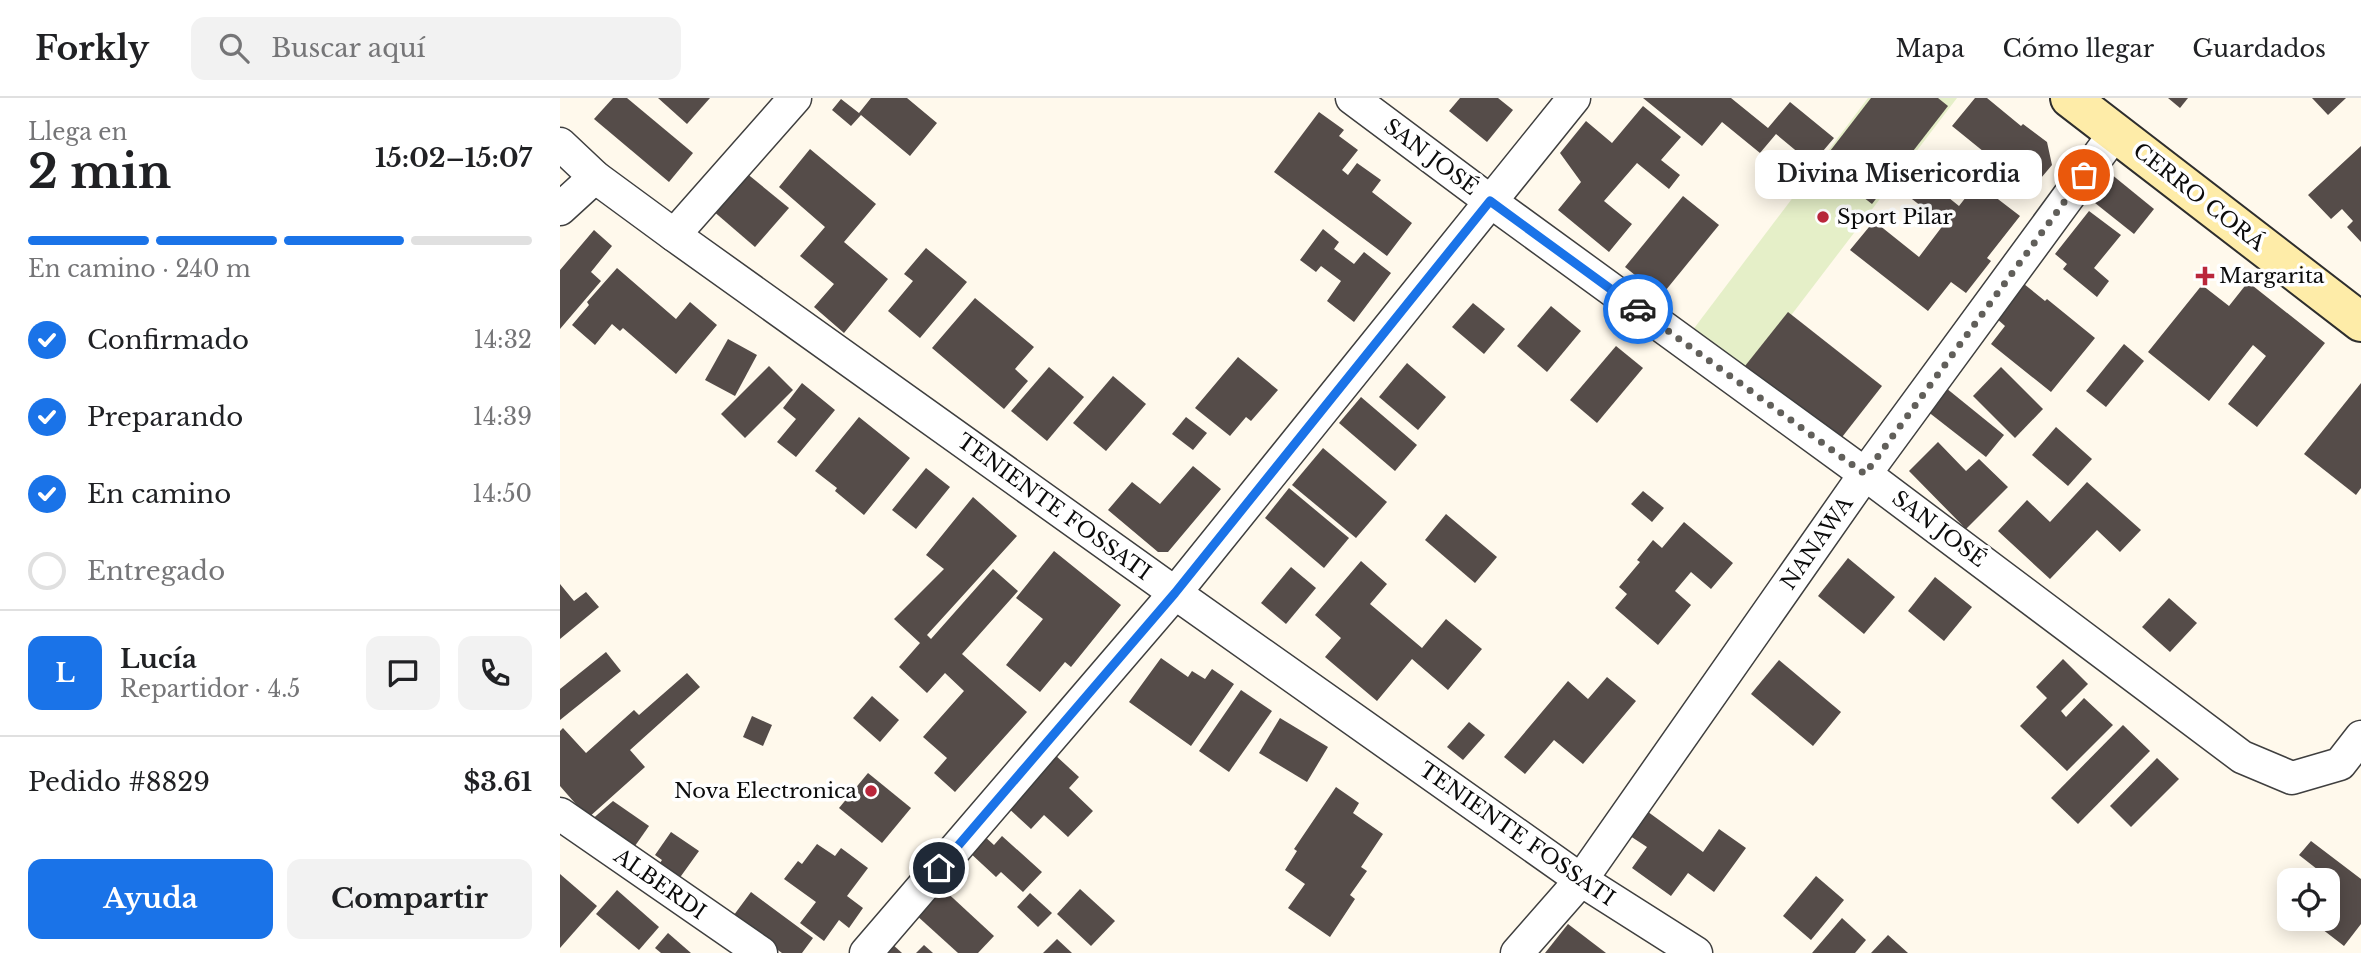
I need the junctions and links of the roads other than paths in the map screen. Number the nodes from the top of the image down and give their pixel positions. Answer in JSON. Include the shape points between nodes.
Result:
{"nodes":[{"id":1,"x":795,"y":98,"type":"edge"},
{"id":2,"x":1352,"y":98,"type":"edge"},
{"id":3,"x":1574,"y":98,"type":"edge"},
{"id":4,"x":2070,"y":98,"type":"edge"},
{"id":5,"x":2115,"y":133,"type":"junction"},
{"id":6,"x":560,"y":144,"type":"edge"},
{"id":7,"x":595,"y":177,"type":"junction"},
{"id":8,"x":1490,"y":201,"type":"junction"},
{"id":9,"x":560,"y":209,"type":"edge"},
{"id":10,"x":674,"y":235,"type":"junction"},
{"id":11,"x":2361,"y":322,"type":"edge"},
{"id":12,"x":1865,"y":474,"type":"junction"},
{"id":13,"x":1175,"y":593,"type":"junction"},
{"id":14,"x":2361,"y":737,"type":"edge"},
{"id":15,"x":561,"y":817,"type":"edge"},
{"id":16,"x":1581,"y":880,"type":"junction"},
{"id":17,"x":761,"y":953,"type":"edge"},
{"id":18,"x":866,"y":953,"type":"edge"},
{"id":19,"x":1517,"y":953,"type":"edge"},
{"id":20,"x":1696,"y":953,"type":"edge"}],
"edges":[{"from":1,"to":10,"type":"street"},
{"from":2,"to":8,"type":"street","name":"SAN JOSÉ"},
{"from":3,"to":8,"type":"street"},
{"from":4,"to":5,"type":"street","name":"CERRO CORÁ"},
{"from":5,"to":11,"type":"street","name":"CERRO CORÁ"},
{"from":5,"to":12,"type":"street","name":"NANAWA"},
{"from":6,"to":7,"type":"street","name":"TENIENTE FOSSATI"},
{"from":7,"to":9,"type":"street"},
{"from":7,"to":10,"type":"street","name":"TENIENTE FOSSATI"},
{"from":8,"to":12,"type":"street","name":"SAN JOSÉ"},
{"from":8,"to":13,"type":"street"},
{"from":10,"to":13,"type":"street","name":"TENIENTE FOSSATI"},
{"from":12,"to":14,"type":"street","name":"SAN JOSÉ","via":[[2242,757],[2292,778],[2340,764]]},
{"from":12,"to":16,"type":"street","name":"NANAWA"},
{"from":13,"to":16,"type":"street","name":"TENIENTE FOSSATI"},
{"from":13,"to":18,"type":"street"},
{"from":15,"to":17,"type":"street","name":"ALBERDI"},
{"from":16,"to":19,"type":"street","name":"NANAWA"},
{"from":16,"to":20,"type":"street","name":"TENIENTE FOSSATI"}]}
